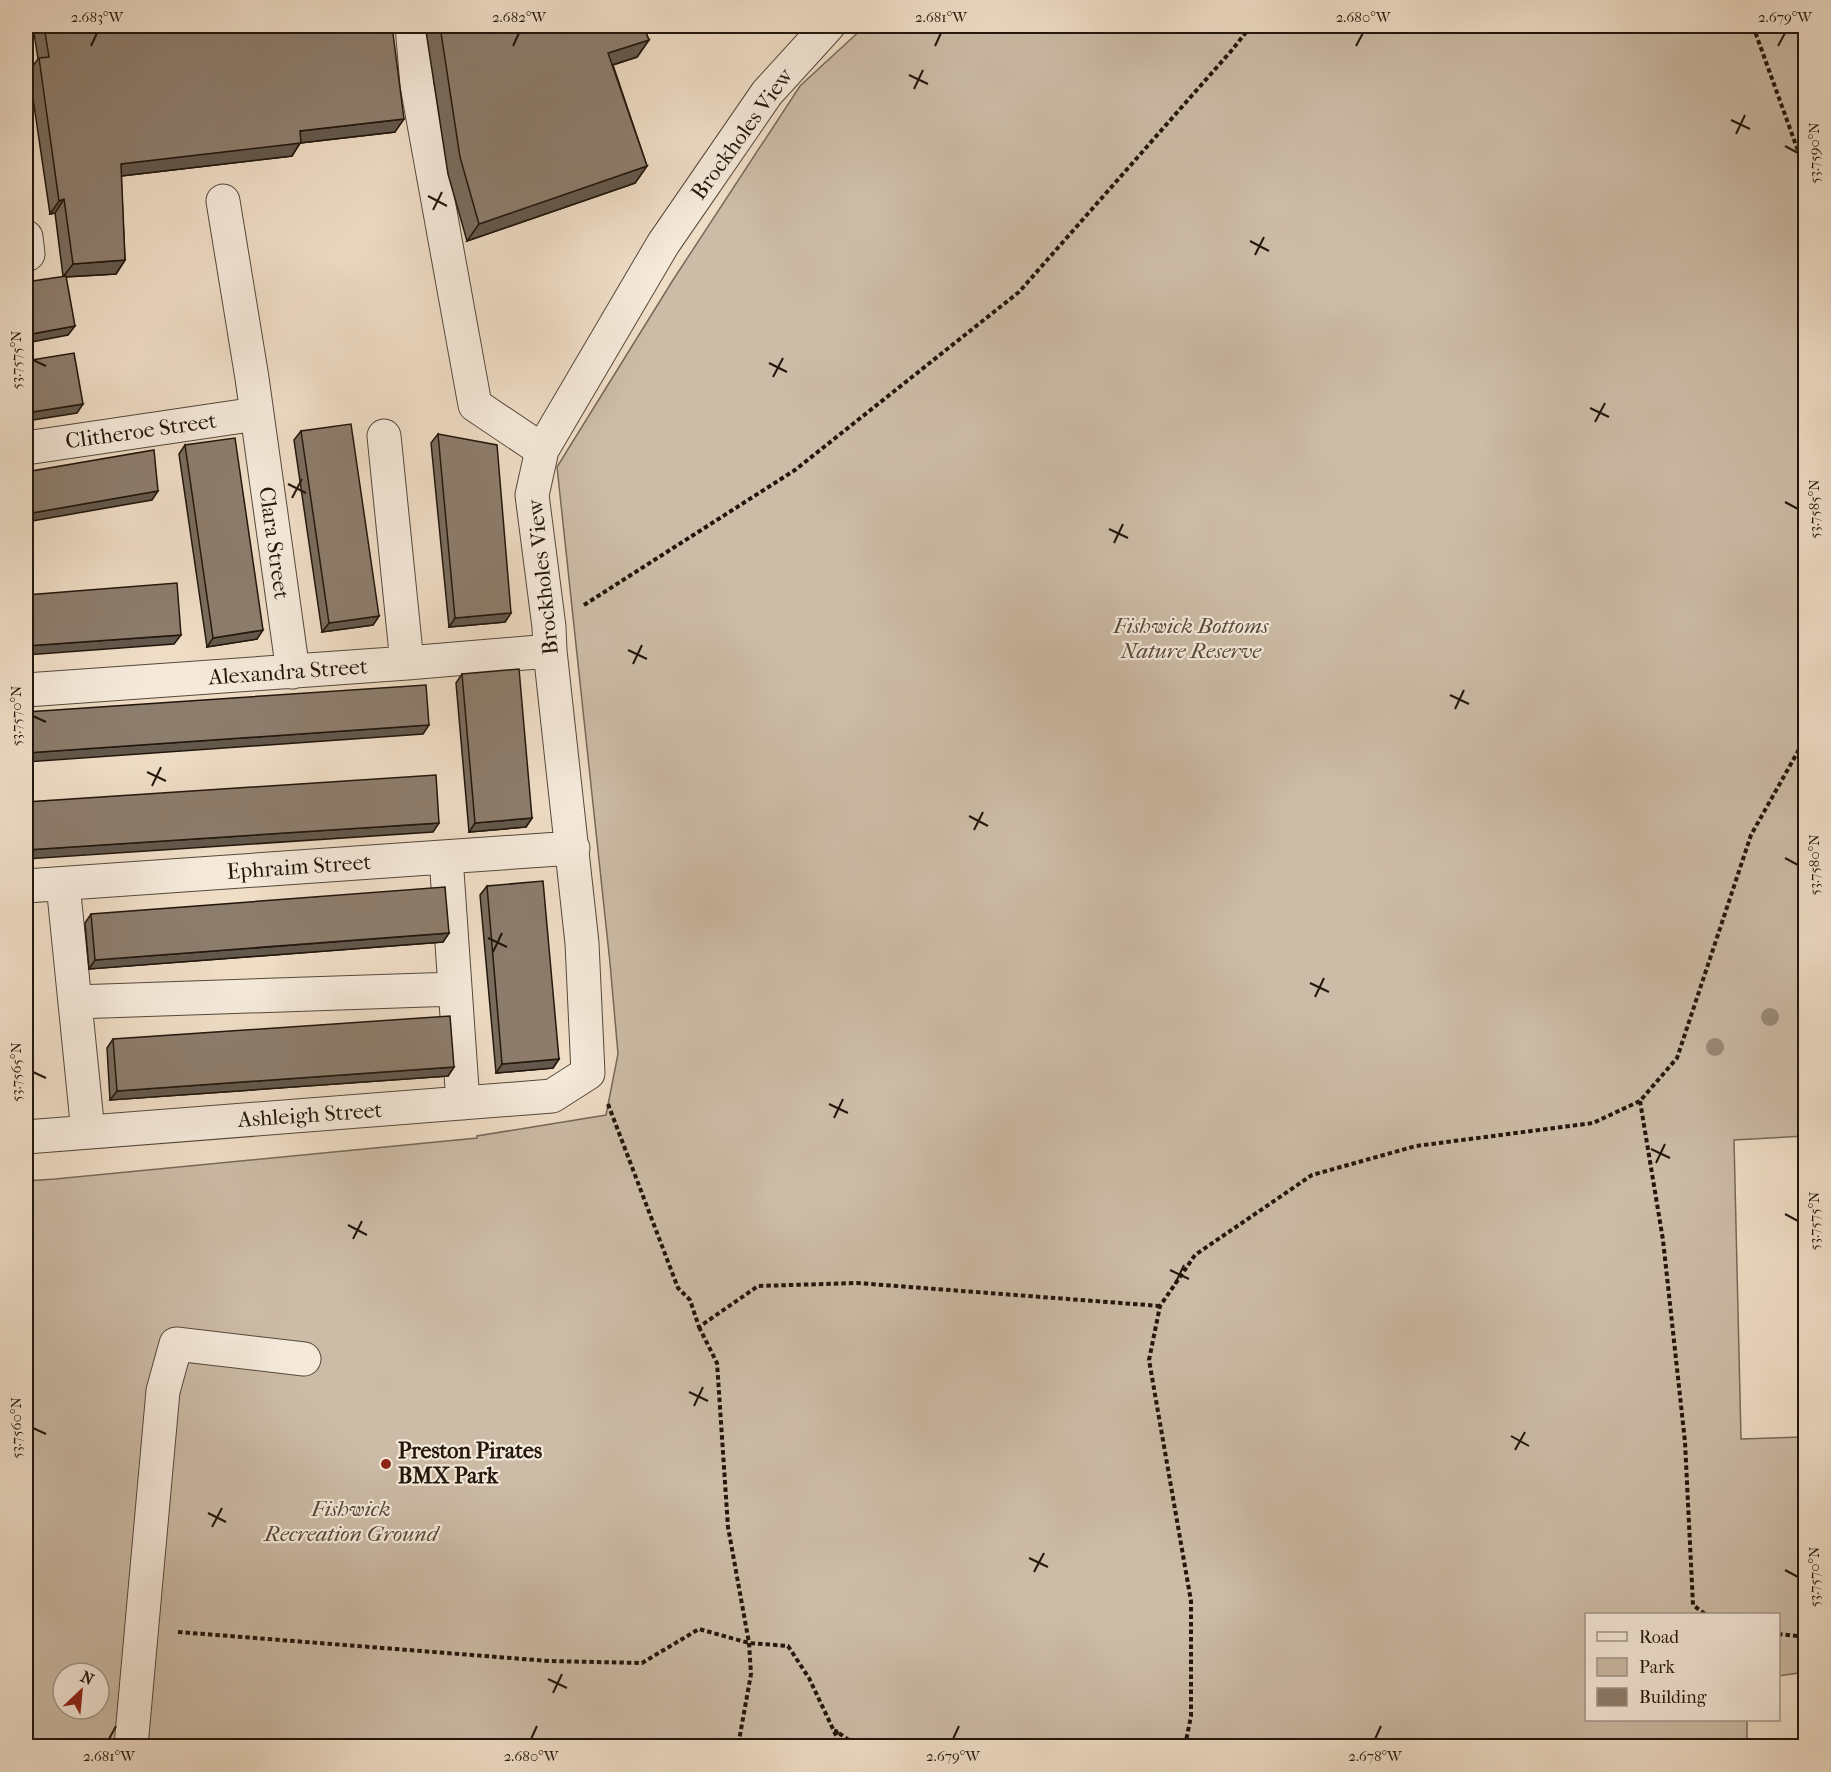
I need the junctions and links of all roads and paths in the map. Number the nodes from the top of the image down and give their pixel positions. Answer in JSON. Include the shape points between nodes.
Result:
{"nodes":[{"id":1,"x":412,"y":26,"type":"edge"},
{"id":2,"x":828,"y":26,"type":"edge"},
{"id":3,"x":1251,"y":26,"type":"edge"},
{"id":4,"x":1753,"y":26,"type":"edge"},
{"id":5,"x":1806,"y":173,"type":"edge"},
{"id":6,"x":223,"y":201,"type":"dead end"},
{"id":7,"x":256,"y":414,"type":"junction"},
{"id":8,"x":384,"y":436,"type":"dead end"},
{"id":9,"x":26,"y":448,"type":"edge"},
{"id":10,"x":542,"y":450,"type":"junction"},
{"id":11,"x":550,"y":639,"type":"junction"},
{"id":12,"x":407,"y":663,"type":"junction"},
{"id":13,"x":292,"y":672,"type":"junction"},
{"id":14,"x":26,"y":690,"type":"edge"},
{"id":15,"x":1806,"y":737,"type":"edge"},
{"id":16,"x":573,"y":848,"type":"junction"},
{"id":17,"x":446,"y":857,"type":"junction"},
{"id":18,"x":63,"y":884,"type":"junction"},
{"id":19,"x":26,"y":886,"type":"edge"},
{"id":20,"x":456,"y":989,"type":"junction"},
{"id":21,"x":75,"y":1002,"type":"junction"},
{"id":22,"x":588,"y":1073,"type":"joint"},
{"id":23,"x":607,"y":1101,"type":"dead end"},
{"id":24,"x":1640,"y":1101,"type":"junction"},
{"id":25,"x":463,"y":1103,"type":"junction"},
{"id":26,"x":88,"y":1132,"type":"junction"},
{"id":27,"x":26,"y":1137,"type":"edge"},
{"id":28,"x":1160,"y":1306,"type":"junction"},
{"id":29,"x":699,"y":1327,"type":"junction"},
{"id":30,"x":304,"y":1359,"type":"dead end"},
{"id":31,"x":1704,"y":1613,"type":"edge"},
{"id":32,"x":142,"y":1630,"type":"junction"},
{"id":33,"x":1780,"y":1634,"type":"edge"},
{"id":34,"x":1806,"y":1639,"type":"edge"},
{"id":35,"x":749,"y":1643,"type":"junction"},
{"id":36,"x":131,"y":1746,"type":"edge"},
{"id":37,"x":738,"y":1746,"type":"edge"},
{"id":38,"x":842,"y":1746,"type":"edge"},
{"id":39,"x":857,"y":1746,"type":"edge"},
{"id":40,"x":1185,"y":1746,"type":"edge"}],
"edges":[{"from":1,"to":10,"type":"street","via":[[417,85],[475,405]]},
{"from":2,"to":10,"type":"street","name":"Brockholes View","via":[[767,93],[663,244]]},
{"from":3,"to":11,"type":"path","via":[[1019,292],[795,470]]},
{"from":4,"to":5,"type":"path"},
{"from":6,"to":7,"type":"street","name":"Clara Street"},
{"from":7,"to":9,"type":"street","name":"Clitheroe Street"},
{"from":7,"to":13,"type":"street","name":"Clara Street"},
{"from":8,"to":12,"type":"street"},
{"from":10,"to":11,"type":"street","name":"Brockholes View","via":[[532,495]]},
{"from":11,"to":12,"type":"street","name":"Alexandra Street"},
{"from":11,"to":16,"type":"street","name":"Brockholes View"},
{"from":12,"to":13,"type":"street","name":"Alexandra Street"},
{"from":13,"to":14,"type":"street","name":"Alexandra Street"},
{"from":15,"to":24,"type":"path","via":[[1750,835],[1677,1058]]},
{"from":16,"to":17,"type":"street","name":"Ephraim Street"},
{"from":16,"to":22,"type":"street","name":"Brockholes View"},
{"from":17,"to":18,"type":"street","name":"Ephraim Street"},
{"from":17,"to":20,"type":"street"},
{"from":18,"to":19,"type":"street","name":"Ephraim Street"},
{"from":18,"to":21,"type":"street"},
{"from":20,"to":21,"type":"street"},
{"from":20,"to":25,"type":"street"},
{"from":21,"to":26,"type":"street"},
{"from":22,"to":25,"type":"street","name":"Ashleigh Street","via":[[552,1096]]},
{"from":23,"to":29,"type":"path","via":[[678,1288],[690,1300]]},
{"from":24,"to":28,"type":"path","via":[[1593,1123],[1416,1146],[1312,1175],[1195,1255]]},
{"from":24,"to":31,"type":"path","via":[[1663,1240],[1685,1442],[1693,1605]]},
{"from":25,"to":26,"type":"street","name":"Ashleigh Street"},
{"from":26,"to":27,"type":"street","name":"Ashleigh Street"},
{"from":28,"to":29,"type":"path","via":[[857,1283],[758,1286]]},
{"from":28,"to":40,"type":"path","via":[[1149,1360],[1191,1601],[1191,1716]]},
{"from":29,"to":35,"type":"path","via":[[717,1363],[728,1527]]},
{"from":30,"to":32,"type":"street","via":[[176,1344],[163,1391]]},
{"from":32,"to":35,"type":"path","via":[[549,1661],[642,1663],[699,1629]]},
{"from":32,"to":36,"type":"street"},
{"from":33,"to":34,"type":"path"},
{"from":35,"to":37,"type":"path","via":[[752,1674]]},
{"from":35,"to":38,"type":"path","via":[[788,1646],[809,1678]]},
{"from":38,"to":39,"type":"path","via":[[836,1731]]}]}
